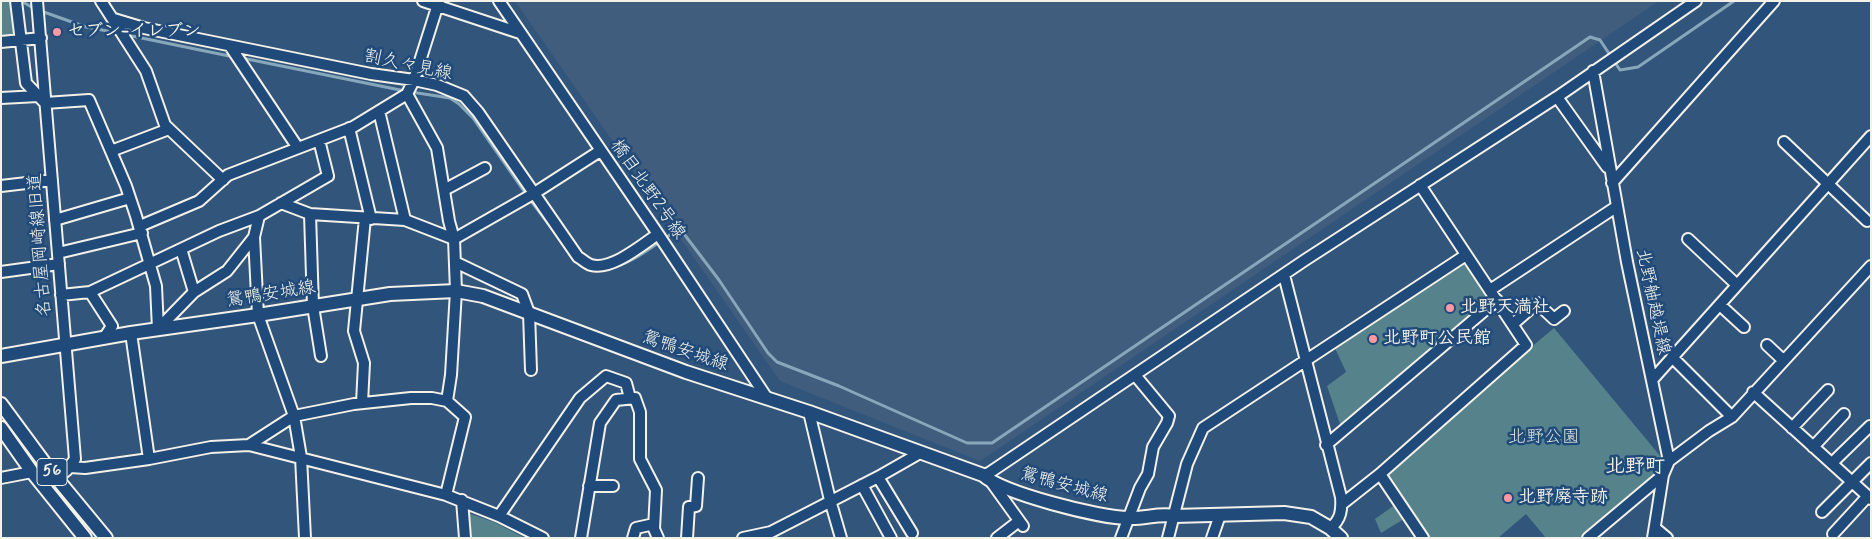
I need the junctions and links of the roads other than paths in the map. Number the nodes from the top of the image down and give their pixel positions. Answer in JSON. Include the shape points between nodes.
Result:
{"nodes":[{"id":1,"x":16,"y":1,"type":"edge"},
{"id":2,"x":37,"y":1,"type":"edge"},
{"id":3,"x":101,"y":1,"type":"edge"},
{"id":4,"x":423,"y":1,"type":"edge"},
{"id":5,"x":499,"y":1,"type":"edge"},
{"id":6,"x":1696,"y":1,"type":"edge"},
{"id":7,"x":1774,"y":1,"type":"edge"},
{"id":8,"x":439,"y":4,"type":"edge"},
{"id":9,"x":114,"y":19,"type":"junction"},
{"id":10,"x":520,"y":33,"type":"junction"},
{"id":11,"x":41,"y":38,"type":"junction"},
{"id":12,"x":20,"y":40,"type":"junction"},
{"id":13,"x":1,"y":42,"type":"edge"},
{"id":14,"x":230,"y":46,"type":"junction"},
{"id":15,"x":1593,"y":71,"type":"junction"},
{"id":16,"x":414,"y":80,"type":"junction"},
{"id":17,"x":407,"y":94,"type":"junction"},
{"id":18,"x":1557,"y":97,"type":"junction"},
{"id":19,"x":1,"y":98,"type":"edge"},
{"id":20,"x":42,"y":99,"type":"junction"},
{"id":21,"x":379,"y":111,"type":"junction"},
{"id":22,"x":349,"y":128,"type":"junction"},
{"id":23,"x":169,"y":129,"type":"junction"},
{"id":24,"x":1871,"y":136,"type":"edge"},
{"id":25,"x":319,"y":140,"type":"junction"},
{"id":26,"x":1784,"y":142,"type":"dead end"},
{"id":27,"x":298,"y":148,"type":"junction"},
{"id":28,"x":600,"y":151,"type":"junction"},
{"id":29,"x":111,"y":152,"type":"junction"},
{"id":30,"x":485,"y":168,"type":"dead end"},
{"id":31,"x":1610,"y":170,"type":"junction"},
{"id":32,"x":52,"y":180,"type":"junction"},
{"id":33,"x":223,"y":180,"type":"junction"},
{"id":34,"x":1612,"y":183,"type":"junction"},
{"id":35,"x":1420,"y":185,"type":"junction"},
{"id":36,"x":1827,"y":185,"type":"junction"},
{"id":37,"x":1,"y":186,"type":"edge"},
{"id":38,"x":444,"y":190,"type":"junction"},
{"id":39,"x":533,"y":194,"type":"junction"},
{"id":40,"x":130,"y":198,"type":"junction"},
{"id":41,"x":281,"y":203,"type":"junction"},
{"id":42,"x":1616,"y":207,"type":"junction"},
{"id":43,"x":310,"y":214,"type":"junction"},
{"id":44,"x":259,"y":216,"type":"junction"},
{"id":45,"x":368,"y":219,"type":"junction"},
{"id":46,"x":54,"y":220,"type":"junction"},
{"id":47,"x":405,"y":220,"type":"junction"},
{"id":48,"x":1867,"y":221,"type":"dead end"},
{"id":49,"x":141,"y":230,"type":"junction"},
{"id":50,"x":658,"y":234,"type":"junction"},
{"id":51,"x":254,"y":238,"type":"junction"},
{"id":52,"x":454,"y":239,"type":"junction"},
{"id":53,"x":1688,"y":239,"type":"dead end"},
{"id":54,"x":181,"y":249,"type":"junction"},
{"id":55,"x":58,"y":253,"type":"junction"},
{"id":56,"x":1466,"y":255,"type":"junction"},
{"id":57,"x":455,"y":262,"type":"junction"},
{"id":58,"x":59,"y":264,"type":"junction"},
{"id":59,"x":150,"y":264,"type":"junction"},
{"id":60,"x":1870,"y":270,"type":"edge"},
{"id":61,"x":1,"y":272,"type":"edge"},
{"id":62,"x":1284,"y":275,"type":"junction"},
{"id":63,"x":1737,"y":285,"type":"junction"},
{"id":64,"x":1490,"y":290,"type":"junction"},
{"id":65,"x":456,"y":291,"type":"junction"},
{"id":66,"x":90,"y":292,"type":"junction"},
{"id":67,"x":194,"y":292,"type":"junction"},
{"id":68,"x":61,"y":294,"type":"junction"},
{"id":69,"x":358,"y":299,"type":"junction"},
{"id":70,"x":1497,"y":300,"type":"junction"},
{"id":71,"x":1720,"y":305,"type":"junction"},
{"id":72,"x":313,"y":306,"type":"junction"},
{"id":73,"x":1564,"y":312,"type":"dead end"},
{"id":74,"x":529,"y":313,"type":"junction"},
{"id":75,"x":258,"y":315,"type":"junction"},
{"id":76,"x":1513,"y":324,"type":"junction"},
{"id":77,"x":1744,"y":327,"type":"dead end"},
{"id":78,"x":158,"y":328,"type":"junction"},
{"id":79,"x":132,"y":333,"type":"junction"},
{"id":80,"x":104,"y":338,"type":"junction"},
{"id":81,"x":65,"y":344,"type":"junction"},
{"id":82,"x":1767,"y":345,"type":"dead end"},
{"id":83,"x":1,"y":356,"type":"edge"},
{"id":84,"x":321,"y":356,"type":"dead end"},
{"id":85,"x":1672,"y":357,"type":"junction"},
{"id":86,"x":1782,"y":360,"type":"junction"},
{"id":87,"x":1305,"y":361,"type":"junction"},
{"id":88,"x":530,"y":370,"type":"dead end"},
{"id":89,"x":1135,"y":375,"type":"junction"},
{"id":90,"x":1652,"y":380,"type":"junction"},
{"id":91,"x":1828,"y":390,"type":"dead end"},
{"id":92,"x":1753,"y":392,"type":"junction"},
{"id":93,"x":630,"y":398,"type":"junction"},
{"id":94,"x":767,"y":398,"type":"junction"},
{"id":95,"x":447,"y":401,"type":"junction"},
{"id":96,"x":362,"y":403,"type":"junction"},
{"id":97,"x":1,"y":404,"type":"edge"},
{"id":98,"x":810,"y":412,"type":"junction"},
{"id":99,"x":1844,"y":414,"type":"dead end"},
{"id":100,"x":294,"y":416,"type":"junction"},
{"id":101,"x":1732,"y":417,"type":"junction"},
{"id":102,"x":1870,"y":426,"type":"edge"},
{"id":103,"x":1,"y":428,"type":"edge"},
{"id":104,"x":1792,"y":428,"type":"junction"},
{"id":105,"x":250,"y":445,"type":"junction"},
{"id":106,"x":1326,"y":445,"type":"junction"},
{"id":107,"x":1813,"y":447,"type":"junction"},
{"id":108,"x":920,"y":453,"type":"junction"},
{"id":109,"x":301,"y":457,"type":"junction"},
{"id":110,"x":149,"y":459,"type":"junction"},
{"id":111,"x":1669,"y":461,"type":"junction"},
{"id":112,"x":1832,"y":463,"type":"junction"},
{"id":113,"x":1871,"y":463,"type":"edge"},
{"id":114,"x":70,"y":467,"type":"junction"},
{"id":115,"x":32,"y":472,"type":"junction"},
{"id":116,"x":1380,"y":474,"type":"junction"},
{"id":117,"x":1663,"y":475,"type":"junction"},
{"id":118,"x":878,"y":477,"type":"junction"},
{"id":119,"x":1,"y":478,"type":"edge"},
{"id":120,"x":57,"y":478,"type":"junction"},
{"id":121,"x":698,"y":478,"type":"dead end"},
{"id":122,"x":987,"y":479,"type":"junction"},
{"id":123,"x":1852,"y":482,"type":"junction"},
{"id":124,"x":589,"y":486,"type":"junction"},
{"id":125,"x":614,"y":486,"type":"dead end"},
{"id":126,"x":862,"y":486,"type":"junction"},
{"id":127,"x":446,"y":495,"type":"junction"},
{"id":128,"x":1869,"y":497,"type":"edge"},
{"id":129,"x":462,"y":500,"type":"junction"},
{"id":130,"x":830,"y":500,"type":"junction"},
{"id":131,"x":1342,"y":504,"type":"junction"},
{"id":132,"x":1822,"y":512,"type":"dead end"},
{"id":133,"x":1220,"y":515,"type":"junction"},
{"id":134,"x":499,"y":516,"type":"junction"},
{"id":135,"x":1174,"y":516,"type":"junction"},
{"id":136,"x":1129,"y":518,"type":"junction"},
{"id":137,"x":654,"y":524,"type":"junction"},
{"id":138,"x":1330,"y":528,"type":"junction"},
{"id":139,"x":912,"y":533,"type":"dead end"},
{"id":140,"x":1654,"y":533,"type":"edge"},
{"id":141,"x":1833,"y":534,"type":"dead end"},
{"id":142,"x":86,"y":538,"type":"edge"},
{"id":143,"x":106,"y":538,"type":"edge"},
{"id":144,"x":305,"y":538,"type":"edge"},
{"id":145,"x":464,"y":538,"type":"edge"},
{"id":146,"x":543,"y":538,"type":"edge"},
{"id":147,"x":581,"y":538,"type":"edge"},
{"id":148,"x":633,"y":538,"type":"edge"},
{"id":149,"x":658,"y":538,"type":"edge"},
{"id":150,"x":687,"y":538,"type":"edge"},
{"id":151,"x":743,"y":538,"type":"edge"},
{"id":152,"x":841,"y":538,"type":"edge"},
{"id":153,"x":891,"y":538,"type":"edge"},
{"id":154,"x":997,"y":538,"type":"edge"},
{"id":155,"x":1121,"y":538,"type":"edge"},
{"id":156,"x":1168,"y":538,"type":"edge"},
{"id":157,"x":1212,"y":538,"type":"edge"},
{"id":158,"x":1341,"y":538,"type":"edge"},
{"id":159,"x":1423,"y":538,"type":"edge"},
{"id":160,"x":1588,"y":538,"type":"edge"},
{"id":161,"x":1667,"y":538,"type":"edge"}],
"edges":[{"from":1,"to":12,"type":"street"},
{"from":2,"to":11,"type":"street","name":"名古屋岡崎線旧道"},
{"from":3,"to":9,"type":"street"},
{"from":4,"to":8,"type":"street"},
{"from":5,"to":10,"type":"street","name":"橋目北野2号線"},
{"from":6,"to":15,"type":"street"},
{"from":7,"to":34,"type":"street"},
{"from":8,"to":10,"type":"street"},
{"from":8,"to":16,"type":"street"},
{"from":9,"to":14,"type":"street","name":"割久々見線"},
{"from":9,"to":23,"type":"street","via":[[146,71]]},
{"from":10,"to":28,"type":"street","name":"橋目北野2号線"},
{"from":11,"to":12,"type":"street"},
{"from":11,"to":20,"type":"street","name":"名古屋岡崎線旧道"},
{"from":12,"to":13,"type":"street"},
{"from":12,"to":20,"type":"street","via":[[26,83]]},
{"from":14,"to":16,"type":"street","name":"割久々見線"},
{"from":14,"to":27,"type":"street"},
{"from":15,"to":18,"type":"street"},
{"from":15,"to":31,"type":"street","name":"北野舳越堤線"},
{"from":16,"to":17,"type":"street"},
{"from":16,"to":39,"type":"street","name":"割久々見線","via":[[464,96]]},
{"from":17,"to":21,"type":"street"},
{"from":17,"to":38,"type":"street","via":[[437,148]]},
{"from":18,"to":31,"type":"street"},
{"from":18,"to":35,"type":"street"},
{"from":19,"to":20,"type":"street"},
{"from":20,"to":29,"type":"street","via":[[89,100]]},
{"from":20,"to":32,"type":"street","name":"名古屋岡崎線旧道"},
{"from":21,"to":22,"type":"street"},
{"from":21,"to":47,"type":"street"},
{"from":22,"to":25,"type":"street"},
{"from":22,"to":45,"type":"street"},
{"from":23,"to":29,"type":"street"},
{"from":23,"to":33,"type":"street"},
{"from":24,"to":36,"type":"street"},
{"from":25,"to":27,"type":"street"},
{"from":25,"to":41,"type":"street","via":[[328,176]]},
{"from":26,"to":36,"type":"street"},
{"from":27,"to":33,"type":"street","via":[[228,175]]},
{"from":28,"to":39,"type":"street"},
{"from":28,"to":50,"type":"street","name":"橋目北野2号線"},
{"from":29,"to":40,"type":"street"},
{"from":30,"to":38,"type":"street"},
{"from":31,"to":34,"type":"street","name":"北野舳越堤線"},
{"from":32,"to":37,"type":"street"},
{"from":32,"to":46,"type":"street","name":"名古屋岡崎線旧道"},
{"from":33,"to":49,"type":"street","via":[[199,200]]},
{"from":34,"to":42,"type":"street","name":"北野舳越堤線"},
{"from":35,"to":56,"type":"street"},
{"from":35,"to":62,"type":"street"},
{"from":36,"to":48,"type":"street"},
{"from":36,"to":63,"type":"street"},
{"from":38,"to":52,"type":"street"},
{"from":39,"to":50,"type":"street","name":"割久々見線","via":[[578,257],[592,265],[609,264]]},
{"from":39,"to":52,"type":"street"},
{"from":40,"to":46,"type":"street"},
{"from":40,"to":49,"type":"street"},
{"from":41,"to":43,"type":"street"},
{"from":41,"to":44,"type":"street"},
{"from":42,"to":64,"type":"street"},
{"from":42,"to":90,"type":"street","name":"北野舳越堤線"},
{"from":43,"to":45,"type":"street"},
{"from":43,"to":72,"type":"street"},
{"from":44,"to":51,"type":"street"},
{"from":44,"to":54,"type":"street"},
{"from":45,"to":47,"type":"street"},
{"from":45,"to":69,"type":"street"},
{"from":46,"to":55,"type":"street","name":"名古屋岡崎線旧道"},
{"from":47,"to":52,"type":"street"},
{"from":49,"to":55,"type":"street"},
{"from":49,"to":59,"type":"street"},
{"from":50,"to":94,"type":"street","name":"橋目北野2号線"},
{"from":51,"to":67,"type":"street","via":[[227,271]]},
{"from":51,"to":75,"type":"street"},
{"from":52,"to":57,"type":"street"},
{"from":53,"to":63,"type":"street"},
{"from":54,"to":59,"type":"street"},
{"from":54,"to":67,"type":"street"},
{"from":55,"to":58,"type":"street","name":"名古屋岡崎線旧道"},
{"from":56,"to":64,"type":"street"},
{"from":56,"to":87,"type":"street"},
{"from":57,"to":65,"type":"street"},
{"from":57,"to":74,"type":"street","via":[[522,294]]},
{"from":58,"to":61,"type":"street"},
{"from":58,"to":68,"type":"street","name":"名古屋岡崎線旧道"},
{"from":59,"to":66,"type":"street"},
{"from":59,"to":78,"type":"street","via":[[156,286]]},
{"from":60,"to":86,"type":"street"},
{"from":62,"to":87,"type":"street"},
{"from":62,"to":89,"type":"street"},
{"from":63,"to":71,"type":"street"},
{"from":64,"to":70,"type":"street"},
{"from":65,"to":69,"type":"main road","name":"鴛鴨安城線"},
{"from":65,"to":74,"type":"main road","name":"鴛鴨安城線","via":[[483,296]]},
{"from":65,"to":95,"type":"street"},
{"from":66,"to":68,"type":"street"},
{"from":66,"to":80,"type":"street","via":[[112,326]]},
{"from":67,"to":78,"type":"street"},
{"from":68,"to":81,"type":"street","name":"名古屋岡崎線旧道"},
{"from":69,"to":72,"type":"main road","name":"鴛鴨安城線"},
{"from":69,"to":96,"type":"street","via":[[354,332],[364,363]]},
{"from":70,"to":76,"type":"street"},
{"from":70,"to":106,"type":"street"},
{"from":71,"to":77,"type":"street"},
{"from":71,"to":85,"type":"street"},
{"from":72,"to":75,"type":"main road","name":"鴛鴨安城線"},
{"from":72,"to":84,"type":"street"},
{"from":73,"to":76,"type":"street","via":[[1554,319],[1537,303]]},
{"from":74,"to":88,"type":"street"},
{"from":74,"to":94,"type":"main road","name":"鴛鴨安城線","via":[[686,372]]},
{"from":75,"to":78,"type":"main road","name":"鴛鴨安城線"},
{"from":75,"to":100,"type":"street"},
{"from":76,"to":116,"type":"street","via":[[1526,345]]},
{"from":78,"to":79,"type":"main road","name":"鴛鴨安城線"},
{"from":79,"to":80,"type":"main road","name":"鴛鴨安城線"},
{"from":79,"to":110,"type":"street"},
{"from":80,"to":81,"type":"main road","name":"鴛鴨安城線"},
{"from":81,"to":83,"type":"main road","name":"鴛鴨安城線"},
{"from":81,"to":114,"type":"street","name":"名古屋岡崎線旧道","via":[[75,459]]},
{"from":82,"to":86,"type":"street"},
{"from":85,"to":90,"type":"street"},
{"from":85,"to":101,"type":"street"},
{"from":86,"to":92,"type":"street"},
{"from":87,"to":106,"type":"street"},
{"from":87,"to":135,"type":"street","via":[[1203,428],[1187,464]]},
{"from":89,"to":122,"type":"street","via":[[990,473]]},
{"from":89,"to":136,"type":"street","via":[[1169,416],[1153,448],[1148,474]]},
{"from":90,"to":111,"type":"street","name":"北野舳越堤線"},
{"from":91,"to":104,"type":"street"},
{"from":92,"to":101,"type":"street"},
{"from":92,"to":104,"type":"street"},
{"from":93,"to":124,"type":"street","via":[[616,400],[600,423]]},
{"from":93,"to":134,"type":"street","via":[[626,383],[606,376],[580,398]]},
{"from":93,"to":137,"type":"street","via":[[635,398],[640,412],[640,459],[656,490]]},
{"from":94,"to":98,"type":"main road","name":"鴛鴨安城線"},
{"from":95,"to":96,"type":"street","via":[[411,398]]},
{"from":95,"to":127,"type":"street","via":[[465,417]]},
{"from":96,"to":100,"type":"street"},
{"from":97,"to":120,"type":"main road","number":"56"},
{"from":98,"to":108,"type":"main road","name":"鴛鴨安城線"},
{"from":98,"to":130,"type":"street"},
{"from":99,"to":107,"type":"street"},
{"from":100,"to":105,"type":"street"},
{"from":100,"to":109,"type":"street"},
{"from":101,"to":111,"type":"street"},
{"from":102,"to":112,"type":"street"},
{"from":103,"to":115,"type":"main road","number":"56"},
{"from":104,"to":107,"type":"street"},
{"from":105,"to":109,"type":"street"},
{"from":105,"to":110,"type":"street","via":[[212,447]]},
{"from":106,"to":131,"type":"street"},
{"from":107,"to":112,"type":"street"},
{"from":108,"to":118,"type":"street"},
{"from":108,"to":122,"type":"main road","name":"鴛鴨安城線"},
{"from":109,"to":127,"type":"street"},
{"from":109,"to":144,"type":"street"},
{"from":110,"to":114,"type":"street","via":[[85,468]]},
{"from":111,"to":117,"type":"street"},
{"from":112,"to":123,"type":"street"},
{"from":113,"to":123,"type":"street"},
{"from":114,"to":120,"type":"street"},
{"from":115,"to":119,"type":"street"},
{"from":115,"to":142,"type":"main road","number":"56"},
{"from":116,"to":131,"type":"street"},
{"from":116,"to":159,"type":"street"},
{"from":117,"to":140,"type":"street"},
{"from":117,"to":160,"type":"street"},
{"from":118,"to":126,"type":"street"},
{"from":118,"to":139,"type":"street"},
{"from":120,"to":143,"type":"main road","number":"56"},
{"from":121,"to":150,"type":"street","via":[[696,506],[688,507]]},
{"from":122,"to":136,"type":"main road","name":"鴛鴨安城線","via":[[1023,494],[1096,515]]},
{"from":122,"to":154,"type":"street","via":[[1021,523]]},
{"from":123,"to":128,"type":"street"},
{"from":123,"to":132,"type":"street"},
{"from":124,"to":125,"type":"street"},
{"from":124,"to":147,"type":"street"},
{"from":126,"to":130,"type":"street"},
{"from":126,"to":153,"type":"street"},
{"from":127,"to":129,"type":"street"},
{"from":128,"to":141,"type":"street"},
{"from":129,"to":134,"type":"street"},
{"from":129,"to":145,"type":"street"},
{"from":130,"to":151,"type":"street","via":[[771,532]]},
{"from":130,"to":152,"type":"street"},
{"from":131,"to":138,"type":"street","via":[[1340,518]]},
{"from":133,"to":135,"type":"main road","name":"鴛鴨安城線"},
{"from":133,"to":138,"type":"main road","name":"鴛鴨安城線","via":[[1284,513],[1311,517]]},
{"from":133,"to":157,"type":"street"},
{"from":134,"to":146,"type":"street"},
{"from":135,"to":136,"type":"main road","name":"鴛鴨安城線"},
{"from":135,"to":156,"type":"street"},
{"from":136,"to":155,"type":"street"},
{"from":137,"to":148,"type":"street","via":[[636,528]]},
{"from":137,"to":149,"type":"street"},
{"from":138,"to":158,"type":"main road","name":"鴛鴨安城線"},
{"from":140,"to":161,"type":"street"}]}
